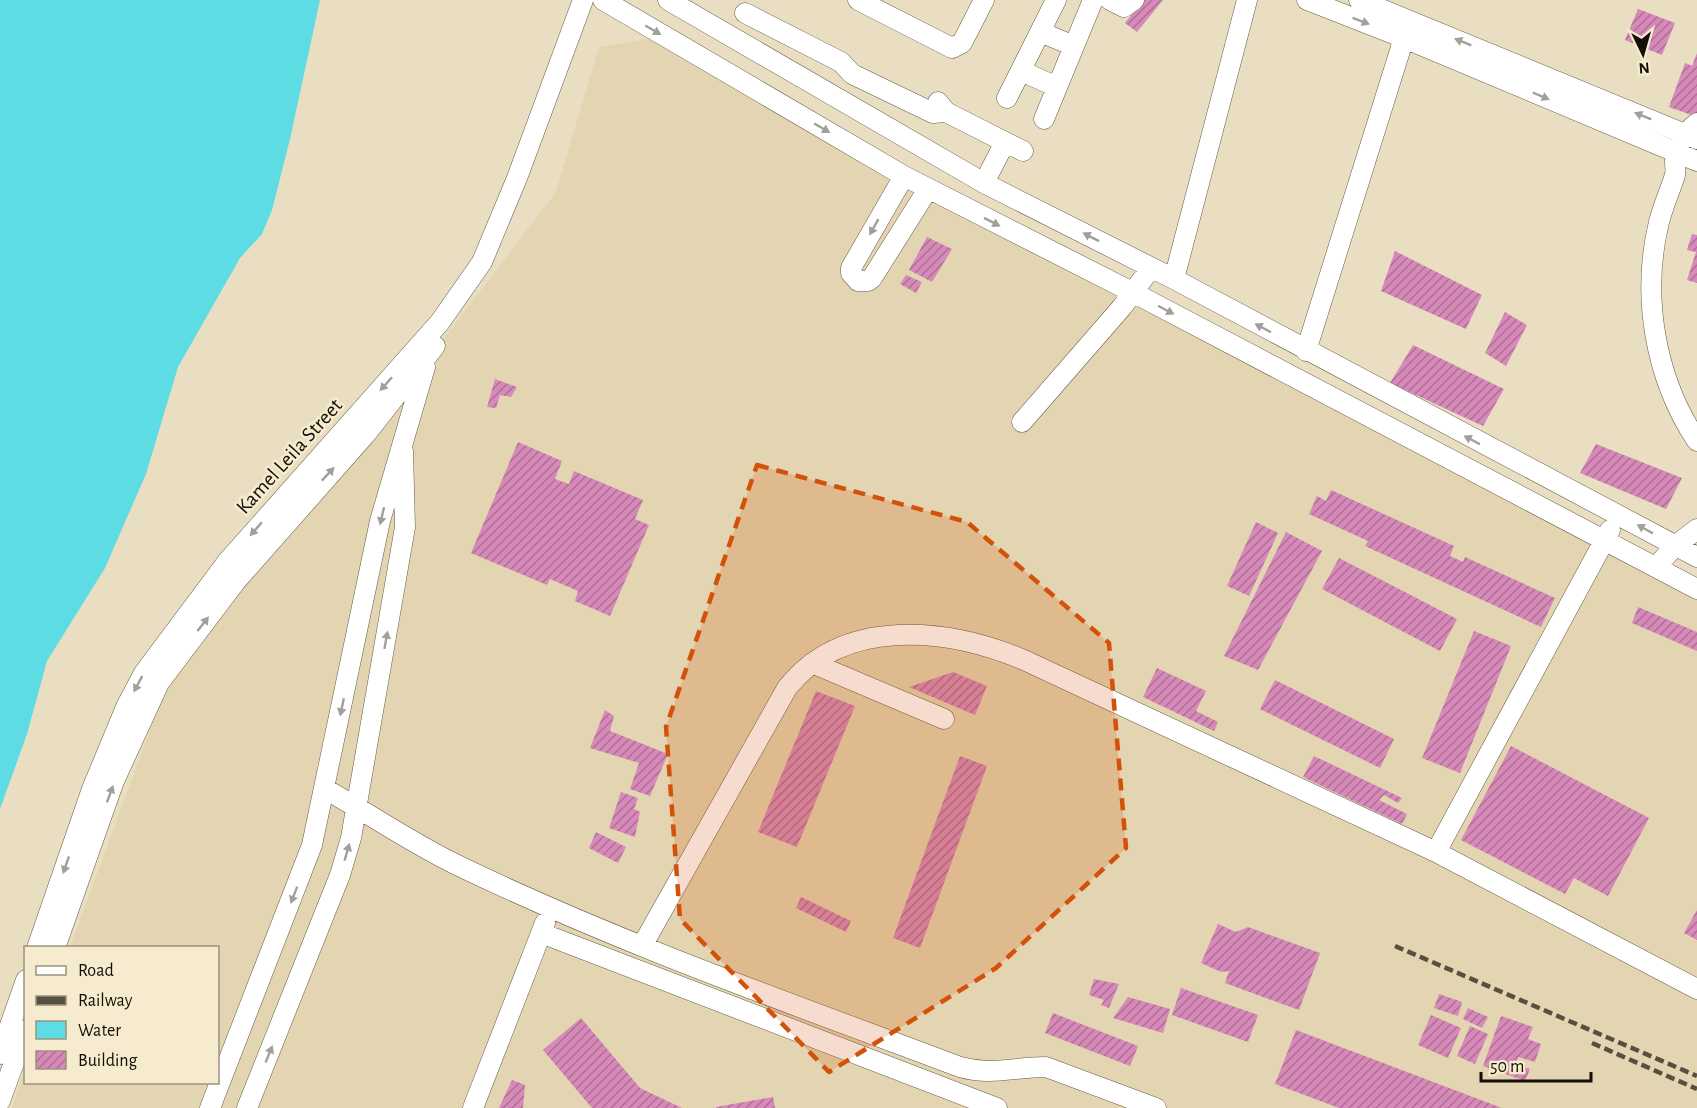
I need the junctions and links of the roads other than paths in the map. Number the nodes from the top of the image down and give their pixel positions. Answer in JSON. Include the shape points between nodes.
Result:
{"nodes":[{"id":1,"x":583,"y":0,"type":"edge"},
{"id":2,"x":592,"y":0,"type":"edge"},
{"id":3,"x":603,"y":0,"type":"edge"},
{"id":4,"x":668,"y":0,"type":"edge"},
{"id":5,"x":858,"y":0,"type":"edge"},
{"id":6,"x":984,"y":0,"type":"edge"},
{"id":7,"x":1056,"y":0,"type":"edge"},
{"id":8,"x":1093,"y":0,"type":"edge"},
{"id":9,"x":1110,"y":0,"type":"edge"},
{"id":10,"x":1134,"y":0,"type":"edge"},
{"id":11,"x":1247,"y":0,"type":"edge"},
{"id":12,"x":1307,"y":0,"type":"edge"},
{"id":13,"x":1359,"y":0,"type":"edge"},
{"id":14,"x":744,"y":13,"type":"dead end"},
{"id":15,"x":1407,"y":29,"type":"junction"},
{"id":16,"x":1041,"y":32,"type":"junction"},
{"id":17,"x":1074,"y":46,"type":"junction"},
{"id":18,"x":1021,"y":70,"type":"junction"},
{"id":19,"x":1057,"y":87,"type":"junction"},
{"id":20,"x":1007,"y":98,"type":"dead end"},
{"id":21,"x":1044,"y":119,"type":"dead end"},
{"id":22,"x":1693,"y":132,"type":"edge"},
{"id":23,"x":1005,"y":142,"type":"junction"},
{"id":24,"x":1023,"y":151,"type":"dead end"},
{"id":25,"x":1688,"y":159,"type":"edge"},
{"id":26,"x":904,"y":176,"type":"junction"},
{"id":27,"x":975,"y":178,"type":"junction"},
{"id":28,"x":928,"y":189,"type":"junction"},
{"id":29,"x":951,"y":200,"type":"junction"},
{"id":30,"x":1034,"y":208,"type":"junction"},
{"id":31,"x":1019,"y":235,"type":"junction"},
{"id":32,"x":1151,"y":268,"type":"junction"},
{"id":33,"x":1174,"y":279,"type":"junction"},
{"id":34,"x":1134,"y":293,"type":"junction"},
{"id":35,"x":440,"y":322,"type":"junction"},
{"id":36,"x":1308,"y":352,"type":"junction"},
{"id":37,"x":428,"y":355,"type":"junction"},
{"id":38,"x":1296,"y":378,"type":"junction"},
{"id":39,"x":1367,"y":383,"type":"junction"},
{"id":40,"x":1353,"y":409,"type":"junction"},
{"id":41,"x":1022,"y":422,"type":"dead end"},
{"id":42,"x":403,"y":439,"type":"junction"},
{"id":43,"x":1697,"y":441,"type":"edge"},
{"id":44,"x":1498,"y":453,"type":"junction"},
{"id":45,"x":1484,"y":478,"type":"junction"},
{"id":46,"x":1619,"y":515,"type":"junction"},
{"id":47,"x":1697,"y":529,"type":"edge"},
{"id":48,"x":1605,"y":540,"type":"junction"},
{"id":49,"x":1675,"y":546,"type":"junction"},
{"id":50,"x":1697,"y":557,"type":"edge"},
{"id":51,"x":1656,"y":567,"type":"junction"},
{"id":52,"x":1697,"y":567,"type":"edge"},
{"id":53,"x":1689,"y":585,"type":"edge"},
{"id":54,"x":812,"y":663,"type":"junction"},
{"id":55,"x":944,"y":719,"type":"dead end"},
{"id":56,"x":325,"y":789,"type":"junction"},
{"id":57,"x":357,"y":807,"type":"junction"},
{"id":58,"x":1436,"y":852,"type":"junction"},
{"id":59,"x":551,"y":909,"type":"junction"},
{"id":60,"x":541,"y":933,"type":"junction"},
{"id":61,"x":38,"y":946,"type":"edge"},
{"id":62,"x":56,"y":946,"type":"edge"},
{"id":63,"x":642,"y":946,"type":"junction"},
{"id":64,"x":24,"y":987,"type":"edge"},
{"id":65,"x":1697,"y":989,"type":"edge"},
{"id":66,"x":24,"y":1035,"type":"edge"},
{"id":67,"x":0,"y":1054,"type":"edge"},
{"id":68,"x":0,"y":1101,"type":"edge"},
{"id":69,"x":210,"y":1108,"type":"edge"},
{"id":70,"x":247,"y":1108,"type":"edge"},
{"id":71,"x":473,"y":1108,"type":"edge"},
{"id":72,"x":997,"y":1108,"type":"edge"},
{"id":73,"x":1156,"y":1108,"type":"edge"}],
"edges":[{"from":1,"to":35,"type":"street","name":"Kamel Leila Street","via":[[482,262]]},
{"from":2,"to":37,"type":"street","name":"Kamel Leila Street","via":[[548,129],[498,254],[481,285]]},
{"from":3,"to":26,"type":"street","one_way":true},
{"from":4,"to":27,"type":"street"},
{"from":5,"to":6,"type":"street","via":[[952,48],[962,43]]},
{"from":7,"to":16,"type":"street"},
{"from":8,"to":17,"type":"street"},
{"from":9,"to":10,"type":"street","via":[[1124,7]]},
{"from":11,"to":33,"type":"street"},
{"from":12,"to":15,"type":"street","one_way":true},
{"from":13,"to":15,"type":"street"},
{"from":14,"to":23,"type":"street","via":[[841,62],[852,74],[933,113],[946,112]]},
{"from":22,"to":15,"type":"street","one_way":true},
{"from":15,"to":25,"type":"street","one_way":true},
{"from":15,"to":36,"type":"street"},
{"from":16,"to":17,"type":"street"},
{"from":16,"to":18,"type":"street"},
{"from":17,"to":19,"type":"street"},
{"from":18,"to":19,"type":"street"},
{"from":18,"to":20,"type":"street"},
{"from":19,"to":21,"type":"street"},
{"from":22,"to":25,"type":"street"},
{"from":23,"to":24,"type":"street"},
{"from":23,"to":27,"type":"street"},
{"from":25,"to":43,"type":"street","via":[[1659,223],[1652,267],[1652,303],[1656,339],[1668,382]]},
{"from":26,"to":28,"type":"street"},
{"from":26,"to":28,"type":"street","one_way":true,"via":[[851,268],[858,281],[872,278]]},
{"from":27,"to":29,"type":"street"},
{"from":27,"to":30,"type":"street"},
{"from":28,"to":29,"type":"street"},
{"from":29,"to":31,"type":"street","one_way":true},
{"from":30,"to":31,"type":"street"},
{"from":32,"to":30,"type":"street","one_way":true},
{"from":31,"to":34,"type":"street"},
{"from":32,"to":33,"type":"street"},
{"from":32,"to":34,"type":"street"},
{"from":36,"to":33,"type":"street","one_way":true},
{"from":34,"to":38,"type":"street","one_way":true},
{"from":34,"to":41,"type":"street"},
{"from":35,"to":37,"type":"street"},
{"from":35,"to":61,"type":"street","name":"Kamel Leila Street","one_way":true,"via":[[227,562],[144,673],[92,789]]},
{"from":36,"to":38,"type":"street","via":[[1292,360]]},
{"from":36,"to":39,"type":"street"},
{"from":37,"to":42,"type":"street"},
{"from":62,"to":37,"type":"street","name":"Kamel Leila Street","one_way":true,"via":[[114,781],[159,683],[236,581],[365,435]]},
{"from":38,"to":40,"type":"street"},
{"from":39,"to":40,"type":"street"},
{"from":44,"to":39,"type":"street","one_way":true},
{"from":40,"to":45,"type":"street"},
{"from":42,"to":56,"type":"street","one_way":true,"via":[[380,521]]},
{"from":57,"to":42,"type":"street","one_way":true,"via":[[405,527]]},
{"from":44,"to":45,"type":"street"},
{"from":44,"to":46,"type":"street"},
{"from":45,"to":48,"type":"street"},
{"from":46,"to":48,"type":"street"},
{"from":49,"to":46,"type":"street","one_way":true},
{"from":47,"to":49,"type":"street"},
{"from":48,"to":51,"type":"street"},
{"from":48,"to":58,"type":"street"},
{"from":49,"to":50,"type":"street"},
{"from":49,"to":51,"type":"street"},
{"from":51,"to":53,"type":"street"},
{"from":52,"to":53,"type":"street"},
{"from":54,"to":55,"type":"street"},
{"from":54,"to":58,"type":"street","via":[[842,646],[872,638],[943,636],[998,649]]},
{"from":54,"to":63,"type":"street","via":[[787,688]]},
{"from":56,"to":57,"type":"street"},
{"from":56,"to":69,"type":"street","one_way":true,"via":[[306,864]]},
{"from":57,"to":59,"type":"street","via":[[452,862]]},
{"from":70,"to":57,"type":"street","one_way":true,"via":[[340,875]]},
{"from":58,"to":65,"type":"street"},
{"from":59,"to":60,"type":"street"},
{"from":59,"to":63,"type":"street"},
{"from":60,"to":71,"type":"street"},
{"from":60,"to":72,"type":"street"},
{"from":63,"to":73,"type":"street","via":[[960,1067],[993,1073],[1046,1067]]},
{"from":64,"to":67,"type":"street"},
{"from":66,"to":68,"type":"street"}]}
